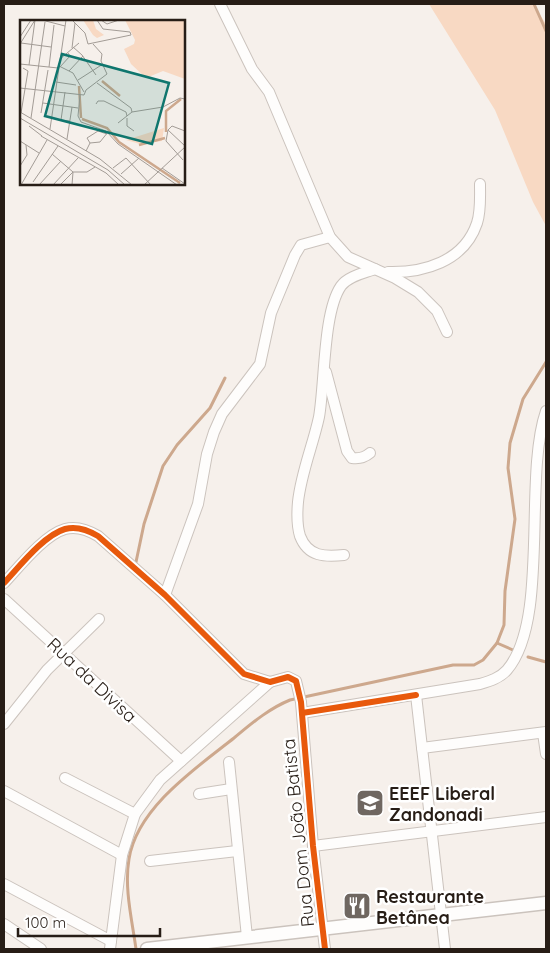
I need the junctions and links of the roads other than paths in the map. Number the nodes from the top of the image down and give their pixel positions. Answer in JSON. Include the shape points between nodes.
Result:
{"nodes":[{"id":1,"x":220,"y":4,"type":"edge"},
{"id":2,"x":480,"y":184,"type":"dead end"},
{"id":3,"x":330,"y":237,"type":"junction"},
{"id":4,"x":378,"y":271,"type":"junction"},
{"id":5,"x":447,"y":332,"type":"dead end"},
{"id":6,"x":324,"y":364,"type":"junction"},
{"id":7,"x":546,"y":410,"type":"edge"},
{"id":8,"x":370,"y":453,"type":"dead end"},
{"id":9,"x":344,"y":555,"type":"dead end"},
{"id":10,"x":4,"y":583,"type":"edge"},
{"id":11,"x":165,"y":595,"type":"junction"},
{"id":12,"x":4,"y":598,"type":"edge"},
{"id":13,"x":100,"y":619,"type":"dead end"},
{"id":14,"x":63,"y":653,"type":"junction"},
{"id":15,"x":270,"y":682,"type":"junction"},
{"id":16,"x":416,"y":696,"type":"junction"},
{"id":17,"x":301,"y":707,"type":"junction"},
{"id":18,"x":4,"y":724,"type":"edge"},
{"id":19,"x":545,"y":732,"type":"edge"},
{"id":20,"x":422,"y":748,"type":"junction"},
{"id":21,"x":546,"y":754,"type":"edge"},
{"id":22,"x":180,"y":762,"type":"junction"},
{"id":23,"x":228,"y":762,"type":"dead end"},
{"id":24,"x":65,"y":778,"type":"dead end"},
{"id":25,"x":231,"y":789,"type":"junction"},
{"id":26,"x":4,"y":791,"type":"edge"},
{"id":27,"x":200,"y":794,"type":"dead end"},
{"id":28,"x":135,"y":814,"type":"junction"},
{"id":29,"x":546,"y":817,"type":"edge"},
{"id":30,"x":432,"y":831,"type":"junction"},
{"id":31,"x":313,"y":846,"type":"junction"},
{"id":32,"x":237,"y":851,"type":"junction"},
{"id":33,"x":122,"y":855,"type":"junction"},
{"id":34,"x":150,"y":861,"type":"dead end"},
{"id":35,"x":4,"y":884,"type":"edge"},
{"id":36,"x":546,"y":903,"type":"edge"},
{"id":37,"x":441,"y":916,"type":"junction"},
{"id":38,"x":4,"y":924,"type":"edge"},
{"id":39,"x":323,"y":929,"type":"junction"},
{"id":40,"x":247,"y":937,"type":"junction"},
{"id":41,"x":110,"y":945,"type":"edge"},
{"id":42,"x":41,"y":949,"type":"edge"},
{"id":43,"x":148,"y":949,"type":"edge"},
{"id":44,"x":325,"y":949,"type":"edge"},
{"id":45,"x":445,"y":949,"type":"edge"}],
"edges":[{"from":1,"to":3,"type":"street","via":[[252,69],[269,92]]},
{"from":2,"to":4,"type":"street","via":[[477,224],[453,254],[429,268],[406,272]]},
{"from":3,"to":4,"type":"street","via":[[348,257]]},
{"from":3,"to":11,"type":"street","via":[[301,246],[295,255],[270,313],[260,364],[222,414],[214,432],[198,504]]},
{"from":4,"to":5,"type":"street","via":[[406,283],[428,301],[442,319]]},
{"from":4,"to":6,"type":"street","via":[[352,277],[341,286],[333,310]]},
{"from":6,"to":8,"type":"street","via":[[347,451],[356,459]]},
{"from":6,"to":9,"type":"street","via":[[319,415],[298,501],[298,528],[310,551],[324,557]]},
{"from":7,"to":16,"type":"street","via":[[538,450],[538,531],[532,613],[523,646],[507,670],[494,679]]},
{"from":10,"to":11,"type":"street","via":[[54,535],[65,529],[76,529],[88,530],[98,536]]},
{"from":11,"to":15,"type":"street","via":[[244,674]]},
{"from":12,"to":14,"type":"street","name":"Rua da Divisa"},
{"from":13,"to":14,"type":"street"},
{"from":14,"to":18,"type":"street"},
{"from":14,"to":22,"type":"street","name":"Rua da Divisa"},
{"from":15,"to":17,"type":"street","name":"Rua Dom João Batista","via":[[294,679]]},
{"from":15,"to":22,"type":"street"},
{"from":16,"to":17,"type":"street"},
{"from":16,"to":20,"type":"street"},
{"from":17,"to":31,"type":"street","name":"Rua Dom João Batista"},
{"from":19,"to":20,"type":"street"},
{"from":19,"to":21,"type":"street"},
{"from":20,"to":30,"type":"street"},
{"from":22,"to":28,"type":"street","via":[[151,791]]},
{"from":23,"to":25,"type":"street"},
{"from":24,"to":28,"type":"street"},
{"from":25,"to":27,"type":"street"},
{"from":25,"to":32,"type":"street"},
{"from":26,"to":33,"type":"street"},
{"from":28,"to":33,"type":"street"},
{"from":29,"to":30,"type":"street"},
{"from":30,"to":31,"type":"street"},
{"from":30,"to":37,"type":"street"},
{"from":31,"to":39,"type":"street","name":"Rua Dom João Batista"},
{"from":32,"to":34,"type":"street"},
{"from":32,"to":40,"type":"street"},
{"from":33,"to":41,"type":"street"},
{"from":35,"to":41,"type":"street"},
{"from":36,"to":37,"type":"street"},
{"from":37,"to":39,"type":"street"},
{"from":37,"to":45,"type":"street"},
{"from":38,"to":42,"type":"street"},
{"from":39,"to":40,"type":"street"},
{"from":39,"to":44,"type":"street","name":"Rua Dom João Batista"},
{"from":40,"to":43,"type":"street"}]}
